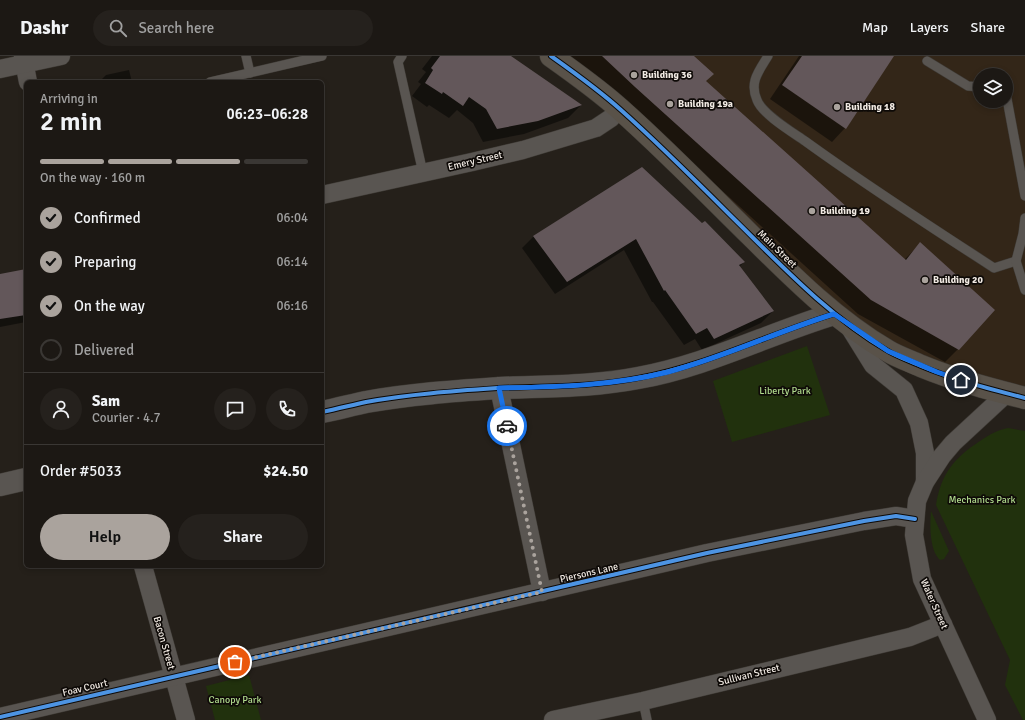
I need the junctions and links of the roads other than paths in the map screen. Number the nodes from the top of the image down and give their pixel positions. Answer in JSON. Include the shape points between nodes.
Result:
{"nodes":[{"id":1,"x":61,"y":56,"type":"edge"},
{"id":2,"x":246,"y":56,"type":"edge"},
{"id":3,"x":322,"y":56,"type":"edge"},
{"id":4,"x":402,"y":56,"type":"edge"},
{"id":5,"x":551,"y":56,"type":"edge"},
{"id":6,"x":768,"y":56,"type":"edge"},
{"id":7,"x":23,"y":60,"type":"edge"},
{"id":8,"x":927,"y":61,"type":"dead end"},
{"id":9,"x":0,"y":69,"type":"edge"},
{"id":10,"x":250,"y":73,"type":"junction"},
{"id":11,"x":28,"y":80,"type":"edge"},
{"id":12,"x":219,"y":80,"type":"edge"},
{"id":13,"x":973,"y":86,"type":"edge"},
{"id":14,"x":1009,"y":108,"type":"edge"},
{"id":15,"x":620,"y":109,"type":"junction"},
{"id":16,"x":424,"y":173,"type":"junction"},
{"id":17,"x":324,"y":195,"type":"edge"},
{"id":18,"x":1025,"y":196,"type":"edge"},
{"id":19,"x":1025,"y":218,"type":"edge"},
{"id":20,"x":1016,"y":261,"type":"junction"},
{"id":21,"x":1025,"y":290,"type":"edge"},
{"id":22,"x":841,"y":320,"type":"junction"},
{"id":23,"x":499,"y":388,"type":"junction"},
{"id":24,"x":1016,"y":395,"type":"edge"},
{"id":25,"x":324,"y":412,"type":"edge"},
{"id":26,"x":24,"y":479,"type":"edge"},
{"id":27,"x":925,"y":482,"type":"junction"},
{"id":28,"x":0,"y":485,"type":"edge"},
{"id":29,"x":915,"y":519,"type":"junction"},
{"id":30,"x":144,"y":568,"type":"edge"},
{"id":31,"x":542,"y":592,"type":"junction"},
{"id":32,"x":943,"y":624,"type":"junction"},
{"id":33,"x":174,"y":677,"type":"junction"},
{"id":34,"x":643,"y":701,"type":"junction"},
{"id":35,"x":0,"y":717,"type":"edge"},
{"id":36,"x":186,"y":720,"type":"edge"},
{"id":37,"x":553,"y":720,"type":"edge"},
{"id":38,"x":647,"y":720,"type":"edge"},
{"id":39,"x":987,"y":720,"type":"edge"}],
"edges":[{"from":1,"to":7,"type":"street"},
{"from":2,"to":10,"type":"lane"},
{"from":3,"to":10,"type":"lane"},
{"from":4,"to":16,"type":"lane","via":[[398,62]]},
{"from":5,"to":15,"type":"main road","name":"Main Street"},
{"from":6,"to":20,"type":"lane","via":[[755,78],[753,89],[757,102],[771,117],[852,175],[994,268]]},
{"from":7,"to":9,"type":"street"},
{"from":7,"to":11,"type":"street"},
{"from":8,"to":13,"type":"lane","via":[[968,86]]},
{"from":10,"to":12,"type":"lane"},
{"from":14,"to":18,"type":"lane"},
{"from":15,"to":16,"type":"street","name":"Emery Street","via":[[596,128],[523,150]]},
{"from":15,"to":22,"type":"main road","name":"Main Street"},
{"from":16,"to":17,"type":"street","name":"Emery Street"},
{"from":19,"to":20,"type":"lane"},
{"from":20,"to":21,"type":"lane"},
{"from":22,"to":23,"type":"street","via":[[789,329],[747,346],[669,371],[638,378],[584,385]]},
{"from":22,"to":24,"type":"main road","name":"Main Street","via":[[888,351],[911,362],[965,382]]},
{"from":22,"to":27,"type":"street","via":[[873,365],[904,390],[919,423],[925,453]]},
{"from":23,"to":25,"type":"street","via":[[388,399]]},
{"from":23,"to":31,"type":"street"},
{"from":24,"to":27,"type":"street","via":[[953,443]]},
{"from":26,"to":28,"type":"street"},
{"from":27,"to":29,"type":"street","name":"Water Street","via":[[917,501]]},
{"from":29,"to":31,"type":"street","name":"Piersons Lane","via":[[896,516],[864,521],[706,553]]},
{"from":29,"to":32,"type":"street","name":"Water Street","via":[[914,535],[922,578]]},
{"from":30,"to":33,"type":"street","name":"Bacon Street"},
{"from":31,"to":33,"type":"street","name":"Piersons Lane"},
{"from":32,"to":34,"type":"street","name":"Sullivan Street","via":[[910,637]]},
{"from":32,"to":39,"type":"street","name":"Water Street"},
{"from":33,"to":35,"type":"street","name":"Foav Court"},
{"from":33,"to":36,"type":"street","name":"Bacon Street"},
{"from":34,"to":37,"type":"street","name":"Sullivan Street"},
{"from":34,"to":38,"type":"lane"}]}
